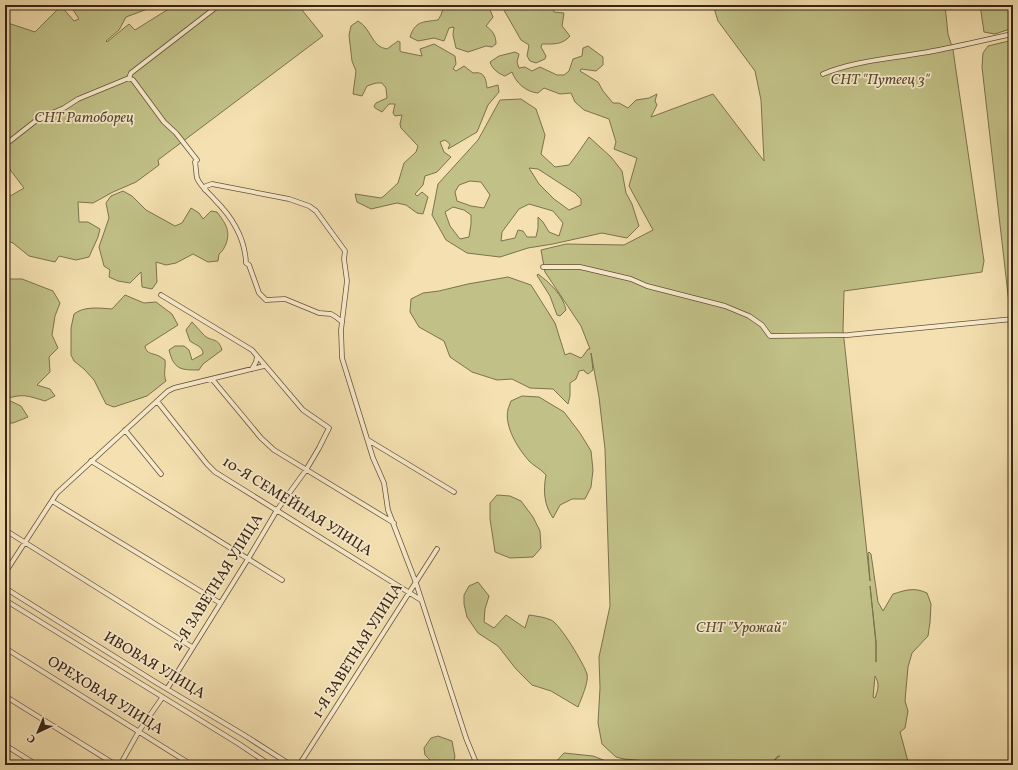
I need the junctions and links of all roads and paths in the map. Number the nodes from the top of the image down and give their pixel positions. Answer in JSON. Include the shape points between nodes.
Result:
{"nodes":[{"id":1,"x":218,"y":5,"type":"edge"},
{"id":2,"x":1013,"y":34,"type":"edge"},
{"id":3,"x":823,"y":74,"type":"dead end"},
{"id":4,"x":129,"y":78,"type":"junction"},
{"id":5,"x":5,"y":145,"type":"edge"},
{"id":6,"x":205,"y":190,"type":"junction"},
{"id":7,"x":543,"y":267,"type":"dead end"},
{"id":8,"x":160,"y":295,"type":"dead end"},
{"id":9,"x":1013,"y":319,"type":"edge"},
{"id":10,"x":342,"y":322,"type":"junction"},
{"id":11,"x":257,"y":356,"type":"junction"},
{"id":12,"x":264,"y":366,"type":"junction"},
{"id":13,"x":252,"y":370,"type":"junction"},
{"id":14,"x":212,"y":379,"type":"junction"},
{"id":15,"x":157,"y":400,"type":"junction"},
{"id":16,"x":125,"y":430,"type":"junction"},
{"id":17,"x":367,"y":439,"type":"junction"},
{"id":18,"x":91,"y":462,"type":"junction"},
{"id":19,"x":306,"y":470,"type":"junction"},
{"id":20,"x":161,"y":474,"type":"dead end"},
{"id":21,"x":454,"y":492,"type":"dead end"},
{"id":22,"x":52,"y":500,"type":"junction"},
{"id":23,"x":277,"y":510,"type":"junction"},
{"id":24,"x":394,"y":523,"type":"junction"},
{"id":25,"x":5,"y":530,"type":"edge"},
{"id":26,"x":24,"y":542,"type":"junction"},
{"id":27,"x":437,"y":549,"type":"dead end"},
{"id":28,"x":248,"y":559,"type":"junction"},
{"id":29,"x":5,"y":573,"type":"edge"},
{"id":30,"x":282,"y":580,"type":"dead end"},
{"id":31,"x":416,"y":583,"type":"junction"},
{"id":32,"x":5,"y":588,"type":"edge"},
{"id":33,"x":410,"y":592,"type":"junction"},
{"id":34,"x":5,"y":600,"type":"edge"},
{"id":35,"x":422,"y":600,"type":"junction"},
{"id":36,"x":220,"y":603,"type":"junction"},
{"id":37,"x":192,"y":647,"type":"junction"},
{"id":38,"x":5,"y":648,"type":"edge"},
{"id":39,"x":167,"y":689,"type":"junction"},
{"id":40,"x":5,"y":696,"type":"edge"},
{"id":41,"x":162,"y":698,"type":"junction"},
{"id":42,"x":139,"y":732,"type":"junction"},
{"id":43,"x":5,"y":745,"type":"edge"},
{"id":44,"x":37,"y":765,"type":"edge"},
{"id":45,"x":116,"y":765,"type":"edge"},
{"id":46,"x":120,"y":765,"type":"edge"},
{"id":47,"x":192,"y":765,"type":"edge"},
{"id":48,"x":270,"y":765,"type":"edge"},
{"id":49,"x":291,"y":765,"type":"edge"},
{"id":50,"x":299,"y":765,"type":"edge"},
{"id":51,"x":477,"y":765,"type":"edge"}],
"edges":[{"from":1,"to":4,"type":"street","via":[[131,73]]},
{"from":2,"to":3,"type":"street","via":[[923,53],[866,61]]},
{"from":4,"to":5,"type":"street","via":[[48,114],[29,125]]},
{"from":4,"to":6,"type":"street","via":[[197,160],[197,179]]},
{"from":6,"to":10,"type":"street","via":[[236,225],[246,254],[246,263],[261,297],[266,300],[285,298],[319,313],[330,314]]},
{"from":6,"to":10,"type":"street","via":[[206,186],[212,184],[264,193],[289,199],[316,211],[345,251],[347,281]]},
{"from":7,"to":9,"type":"street","via":[[580,267],[725,306],[749,316],[762,325],[770,336],[848,335]]},
{"from":8,"to":11,"type":"street","via":[[246,346]]},
{"from":10,"to":17,"type":"street","via":[[342,358]]},
{"from":11,"to":12,"type":"street"},
{"from":11,"to":13,"type":"street"},
{"from":12,"to":13,"type":"street"},
{"from":12,"to":19,"type":"street","name":"2-Я ЗАВЕТНАЯ УЛИЦА","via":[[303,410],[329,428]]},
{"from":13,"to":14,"type":"street"},
{"from":14,"to":15,"type":"street","via":[[174,388]]},
{"from":14,"to":19,"type":"street","via":[[264,442]]},
{"from":15,"to":16,"type":"street"},
{"from":15,"to":23,"type":"street","name":"10-Я СЕМЕЙНАЯ УЛИЦА","via":[[211,468]]},
{"from":16,"to":18,"type":"street"},
{"from":16,"to":20,"type":"street"},
{"from":17,"to":21,"type":"street"},
{"from":17,"to":24,"type":"street","via":[[384,483],[388,510]]},
{"from":18,"to":22,"type":"street"},
{"from":18,"to":28,"type":"street"},
{"from":19,"to":23,"type":"street","name":"2-Я ЗАВЕТНАЯ УЛИЦА"},
{"from":19,"to":24,"type":"street"},
{"from":22,"to":26,"type":"street"},
{"from":22,"to":36,"type":"street"},
{"from":23,"to":28,"type":"street","name":"2-Я ЗАВЕТНАЯ УЛИЦА"},
{"from":23,"to":33,"type":"street","name":"10-Я СЕМЕЙНАЯ УЛИЦА"},
{"from":24,"to":31,"type":"street"},
{"from":25,"to":26,"type":"street"},
{"from":26,"to":29,"type":"street"},
{"from":26,"to":37,"type":"street"},
{"from":27,"to":31,"type":"street","name":"1-Я ЗАВЕТНАЯ УЛИЦА"},
{"from":28,"to":30,"type":"street"},
{"from":28,"to":36,"type":"street","name":"2-Я ЗАВЕТНАЯ УЛИЦА"},
{"from":31,"to":33,"type":"street","name":"1-Я ЗАВЕТНАЯ УЛИЦА"},
{"from":31,"to":35,"type":"street"},
{"from":32,"to":39,"type":"street","name":"ИВОВАЯ УЛИЦА"},
{"from":33,"to":35,"type":"street","name":"10-Я СЕМЕЙНАЯ УЛИЦА"},
{"from":33,"to":50,"type":"street","name":"1-Я ЗАВЕТНАЯ УЛИЦА"},
{"from":34,"to":41,"type":"street","name":"ИВОВАЯ УЛИЦА"},
{"from":35,"to":51,"type":"street"},
{"from":36,"to":37,"type":"street","name":"2-Я ЗАВЕТНАЯ УЛИЦА"},
{"from":37,"to":39,"type":"street","name":"2-Я ЗАВЕТНАЯ УЛИЦА"},
{"from":38,"to":42,"type":"street","name":"ОРЕХОВАЯ УЛИЦА"},
{"from":39,"to":49,"type":"street","name":"ИВОВАЯ УЛИЦА"},
{"from":40,"to":45,"type":"street"},
{"from":41,"to":42,"type":"street"},
{"from":41,"to":48,"type":"street","name":"ИВОВАЯ УЛИЦА"},
{"from":42,"to":46,"type":"street"},
{"from":42,"to":47,"type":"street","name":"ОРЕХОВАЯ УЛИЦА"},
{"from":43,"to":44,"type":"street"}]}
